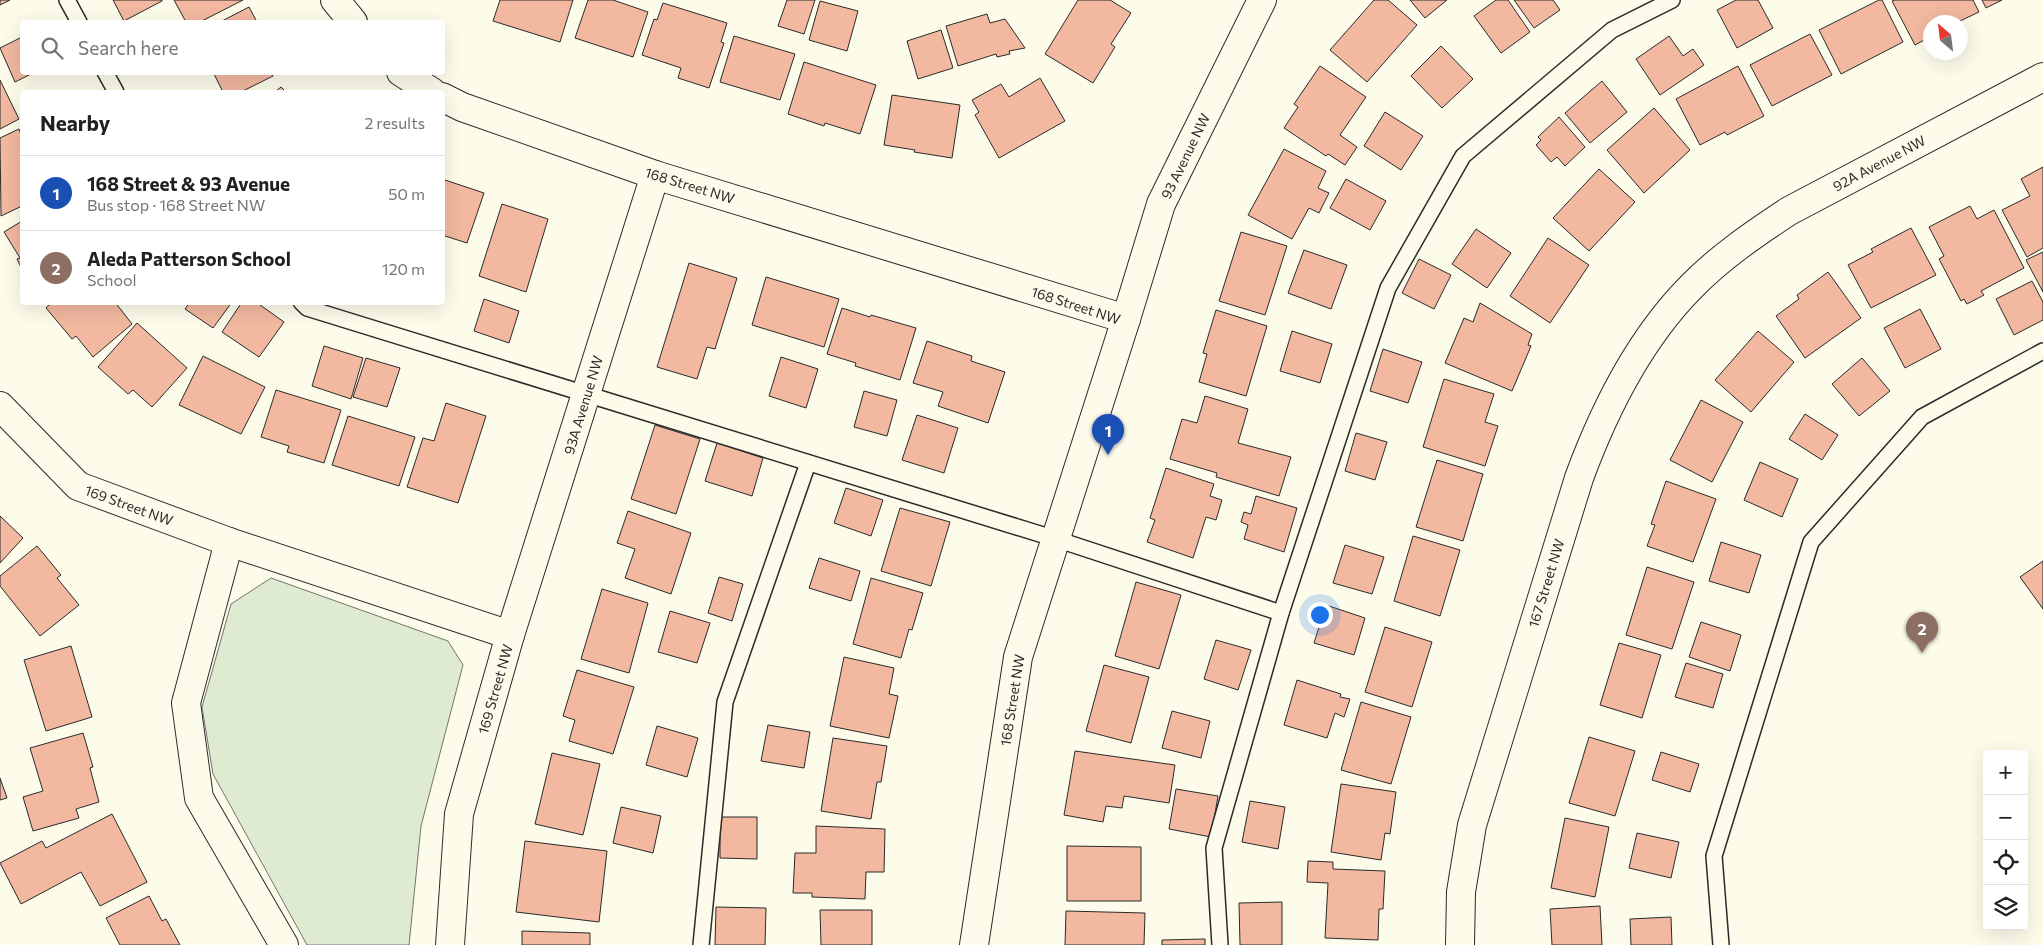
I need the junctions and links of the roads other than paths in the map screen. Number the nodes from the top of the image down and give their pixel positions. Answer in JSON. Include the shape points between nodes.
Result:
{"nodes":[{"id":1,"x":67,"y":0,"type":"edge"},
{"id":2,"x":335,"y":0,"type":"edge"},
{"id":3,"x":1262,"y":0,"type":"edge"},
{"id":4,"x":1672,"y":0,"type":"edge"},
{"id":5,"x":78,"y":20,"type":"edge"},
{"id":6,"x":351,"y":20,"type":"edge"},
{"id":7,"x":107,"y":75,"type":"edge"},
{"id":8,"x":406,"y":75,"type":"edge"},
{"id":9,"x":2043,"y":77,"type":"edge"},
{"id":10,"x":115,"y":90,"type":"edge"},
{"id":11,"x":429,"y":90,"type":"edge"},
{"id":12,"x":445,"y":99,"type":"edge"},
{"id":13,"x":655,"y":175,"type":"junction"},
{"id":14,"x":1722,"y":259,"type":"joint"},
{"id":15,"x":304,"y":305,"type":"edge"},
{"id":16,"x":1126,"y":319,"type":"junction"},
{"id":17,"x":2043,"y":351,"type":"edge"},
{"id":18,"x":586,"y":395,"type":"junction"},
{"id":19,"x":0,"y":406,"type":"edge"},
{"id":20,"x":808,"y":463,"type":"junction"},
{"id":21,"x":1056,"y":539,"type":"junction"},
{"id":22,"x":229,"y":542,"type":"junction"},
{"id":23,"x":1280,"y":613,"type":"junction"},
{"id":24,"x":510,"y":635,"type":"junction"},
{"id":25,"x":284,"y":945,"type":"edge"},
{"id":26,"x":450,"y":945,"type":"edge"},
{"id":27,"x":701,"y":945,"type":"edge"},
{"id":28,"x":974,"y":945,"type":"edge"},
{"id":29,"x":1220,"y":945,"type":"edge"},
{"id":30,"x":1460,"y":945,"type":"edge"},
{"id":31,"x":1720,"y":945,"type":"edge"}],
"edges":[{"from":1,"to":5,"type":"lane"},
{"from":2,"to":6,"type":"street"},
{"from":3,"to":16,"type":"street","name":"93 Avenue NW","via":[[1161,204]]},
{"from":4,"to":23,"type":"lane","via":[[1612,30],[1463,156],[1388,288]]},
{"from":7,"to":10,"type":"lane"},
{"from":8,"to":11,"type":"street"},
{"from":9,"to":14,"type":"street","name":"92A Avenue NW","via":[[1789,211]]},
{"from":12,"to":13,"type":"street","name":"168 Street NW"},
{"from":13,"to":16,"type":"street","name":"168 Street NW"},
{"from":13,"to":18,"type":"street","name":"93A Avenue NW"},
{"from":14,"to":30,"type":"street","name":"167 Street NW","via":[[1690,288],[1660,324],[1618,388],[1596,432],[1472,825],[1461,892]]},
{"from":15,"to":18,"type":"lane"},
{"from":16,"to":21,"type":"street","name":"168 Street NW"},
{"from":17,"to":31,"type":"lane","via":[[1922,417],[1811,542],[1714,856]]},
{"from":18,"to":20,"type":"lane"},
{"from":18,"to":24,"type":"street","name":"93A Avenue NW"},
{"from":19,"to":22,"type":"street","name":"169 Street NW","via":[[78,486]]},
{"from":20,"to":21,"type":"lane"},
{"from":20,"to":27,"type":"lane","via":[[725,702]]},
{"from":21,"to":23,"type":"lane"},
{"from":21,"to":28,"type":"street","name":"168 Street NW","via":[[1018,657]]},
{"from":22,"to":24,"type":"street","name":"169 Street NW"},
{"from":22,"to":25,"type":"street","via":[[186,704],[199,798]]},
{"from":23,"to":29,"type":"lane","via":[[1214,848]]},
{"from":24,"to":26,"type":"street","name":"169 Street NW","via":[[459,814]]}]}
